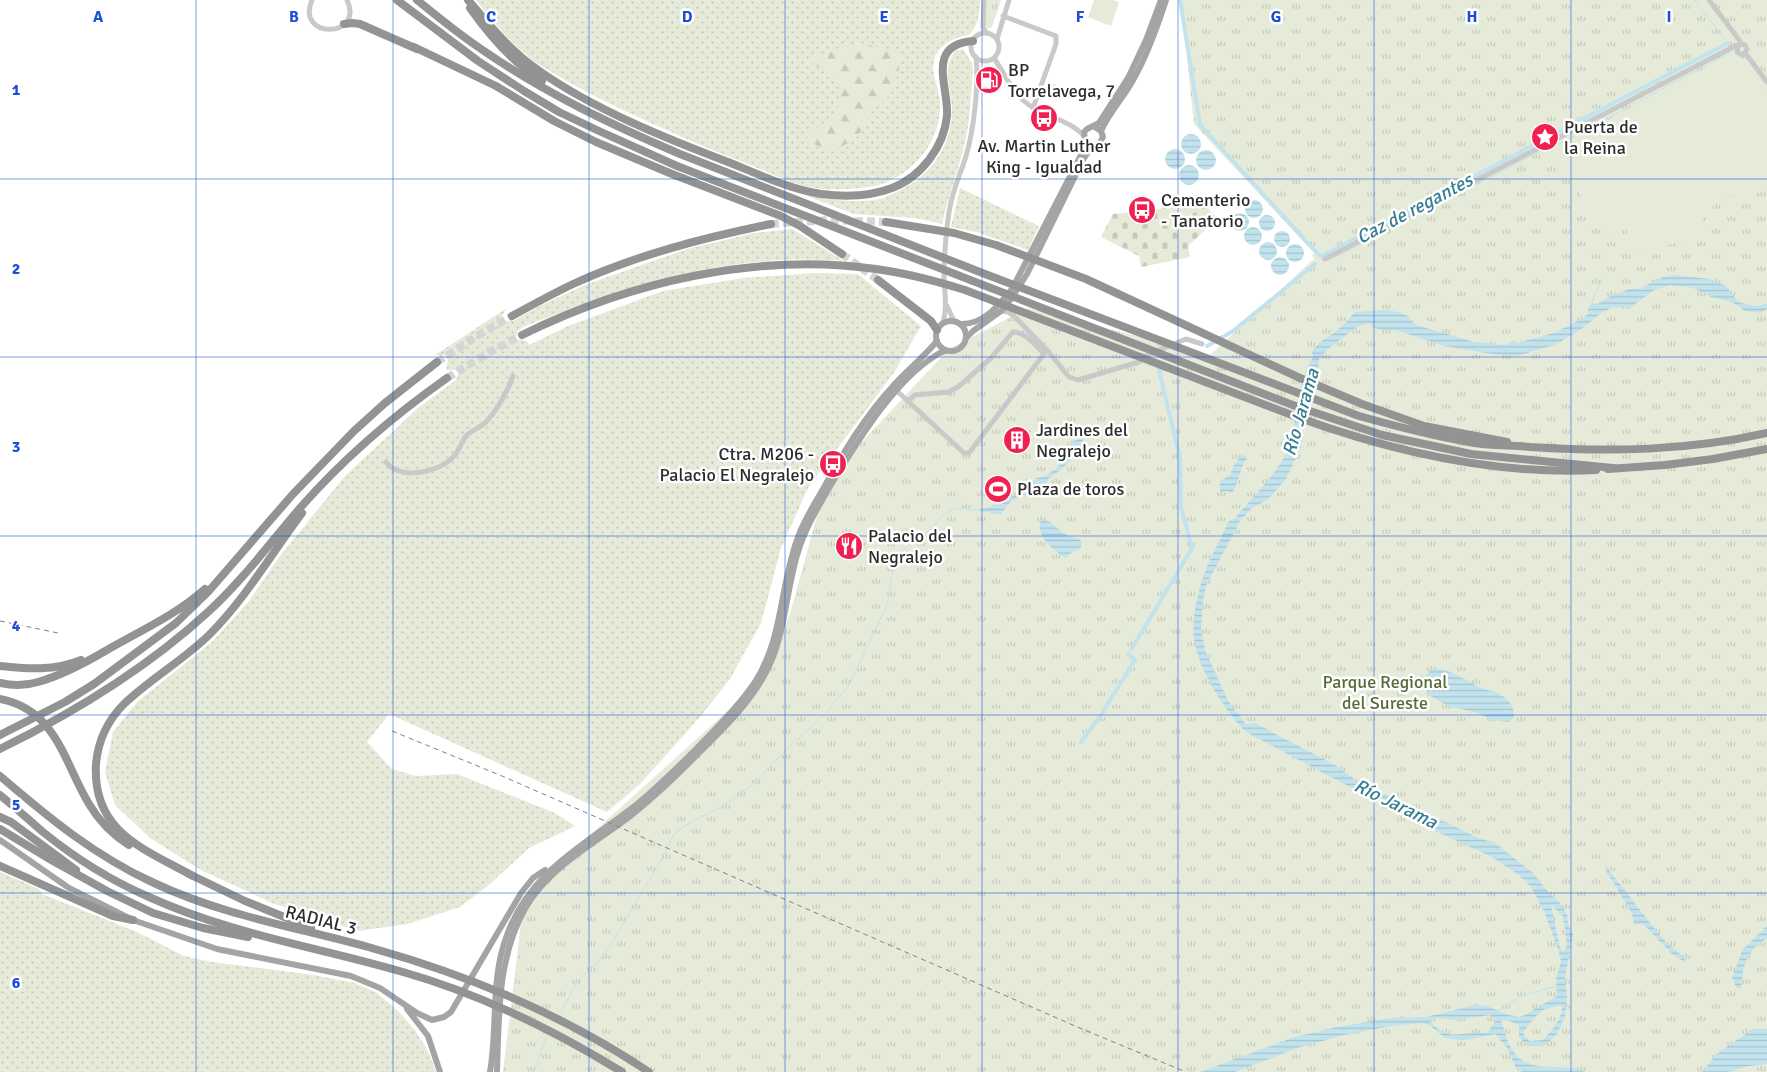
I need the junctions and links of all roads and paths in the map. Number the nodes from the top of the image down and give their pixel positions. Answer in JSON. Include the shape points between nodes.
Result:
{"nodes":[{"id":1,"x":312,"y":0,"type":"edge"},
{"id":2,"x":397,"y":0,"type":"edge"},
{"id":3,"x":417,"y":0,"type":"edge"},
{"id":4,"x":464,"y":0,"type":"edge"},
{"id":5,"x":468,"y":0,"type":"edge"},
{"id":6,"x":984,"y":0,"type":"edge"},
{"id":7,"x":1009,"y":0,"type":"edge"},
{"id":8,"x":1161,"y":0,"type":"edge"},
{"id":9,"x":1166,"y":0,"type":"edge"},
{"id":10,"x":1709,"y":0,"type":"edge"},
{"id":11,"x":348,"y":1,"type":"edge"},
{"id":12,"x":983,"y":12,"type":"junction"},
{"id":13,"x":1003,"y":16,"type":"junction"},
{"id":14,"x":344,"y":24,"type":"junction"},
{"id":15,"x":1000,"y":25,"type":"junction"},
{"id":16,"x":988,"y":33,"type":"junction"},
{"id":17,"x":975,"y":38,"type":"junction"},
{"id":18,"x":997,"y":39,"type":"junction"},
{"id":19,"x":1739,"y":45,"type":"junction"},
{"id":20,"x":414,"y":47,"type":"junction"},
{"id":21,"x":976,"y":57,"type":"junction"},
{"id":22,"x":994,"y":58,"type":"junction"},
{"id":23,"x":983,"y":61,"type":"junction"},
{"id":24,"x":978,"y":70,"type":"junction"},
{"id":25,"x":1767,"y":82,"type":"edge"},
{"id":26,"x":524,"y":91,"type":"junction"},
{"id":27,"x":567,"y":101,"type":"junction"},
{"id":28,"x":1033,"y":108,"type":"junction"},
{"id":29,"x":1072,"y":127,"type":"junction"},
{"id":30,"x":1090,"y":128,"type":"junction"},
{"id":31,"x":1102,"y":131,"type":"junction"},
{"id":32,"x":1084,"y":139,"type":"junction"},
{"id":33,"x":1092,"y":146,"type":"junction"},
{"id":34,"x":886,"y":222,"type":"tunnel mouth"},
{"id":35,"x":771,"y":224,"type":"tunnel mouth"},
{"id":36,"x":842,"y":254,"type":"tunnel mouth"},
{"id":37,"x":1325,"y":259,"type":"dead end"},
{"id":38,"x":878,"y":280,"type":"tunnel mouth"},
{"id":39,"x":1012,"y":299,"type":"junction"},
{"id":40,"x":946,"y":303,"type":"junction"},
{"id":41,"x":1001,"y":311,"type":"junction"},
{"id":42,"x":1013,"y":315,"type":"junction"},
{"id":43,"x":512,"y":316,"type":"tunnel mouth"},
{"id":44,"x":957,"y":323,"type":"junction"},
{"id":45,"x":939,"y":328,"type":"junction"},
{"id":46,"x":522,"y":335,"type":"tunnel mouth"},
{"id":47,"x":966,"y":338,"type":"junction"},
{"id":48,"x":937,"y":341,"type":"junction"},
{"id":49,"x":1202,"y":344,"type":"dead end"},
{"id":50,"x":946,"y":350,"type":"junction"},
{"id":51,"x":1046,"y":352,"type":"junction"},
{"id":52,"x":437,"y":362,"type":"tunnel mouth"},
{"id":53,"x":513,"y":376,"type":"dead end"},
{"id":54,"x":447,"y":378,"type":"tunnel mouth"},
{"id":55,"x":897,"y":390,"type":"junction"},
{"id":56,"x":908,"y":401,"type":"junction"},
{"id":57,"x":1767,"y":433,"type":"edge"},
{"id":58,"x":1526,"y":446,"type":"junction"},
{"id":59,"x":1767,"y":449,"type":"edge"},
{"id":60,"x":346,"y":459,"type":"junction"},
{"id":61,"x":386,"y":462,"type":"dead end"},
{"id":62,"x":1613,"y":468,"type":"junction"},
{"id":63,"x":226,"y":572,"type":"junction"},
{"id":64,"x":106,"y":651,"type":"junction"},
{"id":65,"x":0,"y":666,"type":"edge"},
{"id":66,"x":0,"y":683,"type":"edge"},
{"id":67,"x":0,"y":699,"type":"edge"},
{"id":68,"x":0,"y":735,"type":"edge"},
{"id":69,"x":0,"y":749,"type":"edge"},
{"id":70,"x":0,"y":776,"type":"edge"},
{"id":71,"x":0,"y":795,"type":"edge"},
{"id":72,"x":0,"y":817,"type":"edge"},
{"id":73,"x":0,"y":829,"type":"edge"},
{"id":74,"x":0,"y":840,"type":"edge"},
{"id":75,"x":563,"y":858,"type":"junction"},
{"id":76,"x":0,"y":866,"type":"edge"},
{"id":77,"x":193,"y":876,"type":"junction"},
{"id":78,"x":133,"y":920,"type":"junction"},
{"id":79,"x":203,"y":928,"type":"junction"},
{"id":80,"x":323,"y":952,"type":"junction"},
{"id":81,"x":411,"y":959,"type":"junction"},
{"id":82,"x":399,"y":1001,"type":"junction"},
{"id":83,"x":441,"y":1072,"type":"edge"},
{"id":84,"x":490,"y":1072,"type":"edge"},
{"id":85,"x":497,"y":1072,"type":"edge"},
{"id":86,"x":622,"y":1072,"type":"edge"},
{"id":87,"x":649,"y":1072,"type":"edge"}],
"edges":[{"from":1,"to":14,"type":"street","via":[[310,15],[316,26],[334,30]]},
{"from":2,"to":26,"type":"highway","via":[[470,56]]},
{"from":3,"to":27,"type":"highway","via":[[484,52]]},
{"from":4,"to":27,"type":"highway","via":[[493,39],[533,76]]},
{"from":5,"to":17,"type":"highway","via":[[517,53],[538,70],[589,100],[685,146],[760,175],[801,189],[839,196],[862,196],[894,187],[913,176],[927,162],[940,140],[946,118],[943,61],[950,48]]},
{"from":6,"to":12,"type":"street"},
{"from":7,"to":13,"type":"street"},
{"from":8,"to":30,"type":"main road","via":[[1128,78],[1099,123]]},
{"from":9,"to":31,"type":"main road","via":[[1143,60]]},
{"from":10,"to":19,"type":"street","via":[[1740,41]]},
{"from":11,"to":14,"type":"street","via":[[350,14]]},
{"from":12,"to":16,"type":"street","via":[[983,27]]},
{"from":12,"to":17,"type":"street"},
{"from":13,"to":15,"type":"street"},
{"from":13,"to":28,"type":"street","via":[[1056,36]]},
{"from":14,"to":20,"type":"highway","via":[[360,24]]},
{"from":15,"to":16,"type":"street"},
{"from":15,"to":18,"type":"street"},
{"from":16,"to":17,"type":"street"},
{"from":16,"to":18,"type":"street"},
{"from":17,"to":21,"type":"street","via":[[972,49]]},
{"from":18,"to":22,"type":"street","via":[[999,49]]},
{"from":19,"to":25,"type":"street","via":[[1737,52],[1745,53]]},
{"from":19,"to":37,"type":"street"},
{"from":20,"to":26,"type":"highway"},
{"from":20,"to":36,"type":"highway","via":[[496,86],[596,142],[781,216]]},
{"from":21,"to":23,"type":"street"},
{"from":21,"to":24,"type":"street"},
{"from":22,"to":23,"type":"street"},
{"from":22,"to":28,"type":"street","via":[[1023,100]]},
{"from":23,"to":24,"type":"street"},
{"from":24,"to":40,"type":"street","via":[[968,148],[947,222],[943,288]]},
{"from":26,"to":62,"type":"highway","via":[[559,112],[636,148],[1355,427],[1421,445],[1471,454]]},
{"from":27,"to":58,"type":"highway","via":[[680,154],[1359,416],[1471,443]]},
{"from":28,"to":29,"type":"street"},
{"from":29,"to":30,"type":"street"},
{"from":29,"to":32,"type":"street"},
{"from":30,"to":31,"type":"main road"},
{"from":30,"to":32,"type":"main road"},
{"from":31,"to":33,"type":"main road","via":[[1102,141]]},
{"from":32,"to":33,"type":"main road"},
{"from":32,"to":44,"type":"main road","via":[[1083,152],[1012,289],[988,314],[972,323]]},
{"from":33,"to":39,"type":"main road"},
{"from":34,"to":58,"type":"highway","via":[[930,228],[996,245],[1086,279],[1300,378],[1424,426]]},
{"from":35,"to":43,"type":"highway","via":[[700,240],[638,259],[573,284]]},
{"from":38,"to":45,"type":"highway"},
{"from":39,"to":41,"type":"main road"},
{"from":39,"to":42,"type":"street"},
{"from":40,"to":44,"type":"street"},
{"from":40,"to":45,"type":"street","via":[[945,317]]},
{"from":41,"to":42,"type":"street"},
{"from":41,"to":47,"type":"main road"},
{"from":42,"to":51,"type":"street"},
{"from":44,"to":45,"type":"main road","via":[[948,322]]},
{"from":44,"to":47,"type":"main road","via":[[965,331]]},
{"from":45,"to":48,"type":"main road"},
{"from":46,"to":62,"type":"highway","via":[[618,296],[729,270],[823,264],[878,269],[939,282],[989,298],[1352,437],[1419,454],[1512,468]]},
{"from":47,"to":50,"type":"main road","via":[[958,349]]},
{"from":48,"to":50,"type":"main road"},
{"from":48,"to":75,"type":"main road","via":[[892,387],[868,418],[804,523],[790,560],[772,645],[747,694],[648,795]]},
{"from":49,"to":51,"type":"street","via":[[1186,339],[1147,355],[1139,362],[1078,380],[1069,377]]},
{"from":50,"to":55,"type":"main road","via":[[922,366]]},
{"from":51,"to":56,"type":"street","via":[[1026,336],[1013,332],[990,359],[949,392],[915,395]]},
{"from":51,"to":56,"type":"street","via":[[969,452],[964,453]]},
{"from":52,"to":63,"type":"highway","via":[[354,431],[293,494]]},
{"from":53,"to":61,"type":"street","via":[[504,397],[485,423],[465,436],[454,457],[444,464],[407,473],[393,469]]},
{"from":54,"to":60,"type":"highway","via":[[398,414]]},
{"from":55,"to":56,"type":"street"},
{"from":55,"to":85,"type":"main road","via":[[858,440],[809,525],[797,554],[777,646],[755,692],[651,799],[566,862],[546,881],[526,908],[511,938],[504,963]]},
{"from":57,"to":58,"type":"highway","via":[[1639,449]]},
{"from":59,"to":62,"type":"highway","via":[[1665,465]]},
{"from":60,"to":69,"type":"highway","via":[[232,588],[158,654],[102,694]]},
{"from":60,"to":77,"type":"highway","via":[[295,522],[228,616],[125,703],[104,732],[96,777],[108,817],[138,846]]},
{"from":63,"to":64,"type":"highway","via":[[184,606]]},
{"from":63,"to":68,"type":"highway","via":[[196,605],[156,639],[94,684]]},
{"from":64,"to":65,"type":"highway","via":[[74,663],[40,669]]},
{"from":64,"to":66,"type":"highway","via":[[93,660],[37,683],[18,686]]},
{"from":67,"to":77,"type":"highway","via":[[22,707],[51,731],[88,802],[114,835],[151,858]]},
{"from":70,"to":81,"type":"highway","name":"RADIAL 3","via":[[52,821],[109,860],[154,883],[254,919]]},
{"from":71,"to":80,"type":"highway","name":"RADIAL 3","via":[[67,850],[148,897],[209,921]]},
{"from":72,"to":79,"type":"highway","via":[[73,868],[108,888],[154,911]]},
{"from":73,"to":79,"type":"highway","via":[[130,902],[166,918]]},
{"from":74,"to":78,"type":"main road","via":[[68,888]]},
{"from":75,"to":82,"type":"main road","via":[[534,878],[521,893],[448,1015],[432,1020]]},
{"from":75,"to":84,"type":"main road","via":[[529,893],[506,935],[499,963]]},
{"from":76,"to":78,"type":"highway","via":[[113,916]]},
{"from":77,"to":81,"type":"highway","via":[[277,915]]},
{"from":78,"to":82,"type":"main road","via":[[217,949],[351,976]]},
{"from":79,"to":80,"type":"highway"},
{"from":80,"to":86,"type":"highway","name":"RADIAL 3","via":[[396,970],[481,999],[540,1026]]},
{"from":81,"to":87,"type":"highway","name":"RADIAL 3","via":[[499,992],[558,1019]]},
{"from":82,"to":83,"type":"main road","via":[[428,1036]]}]}
